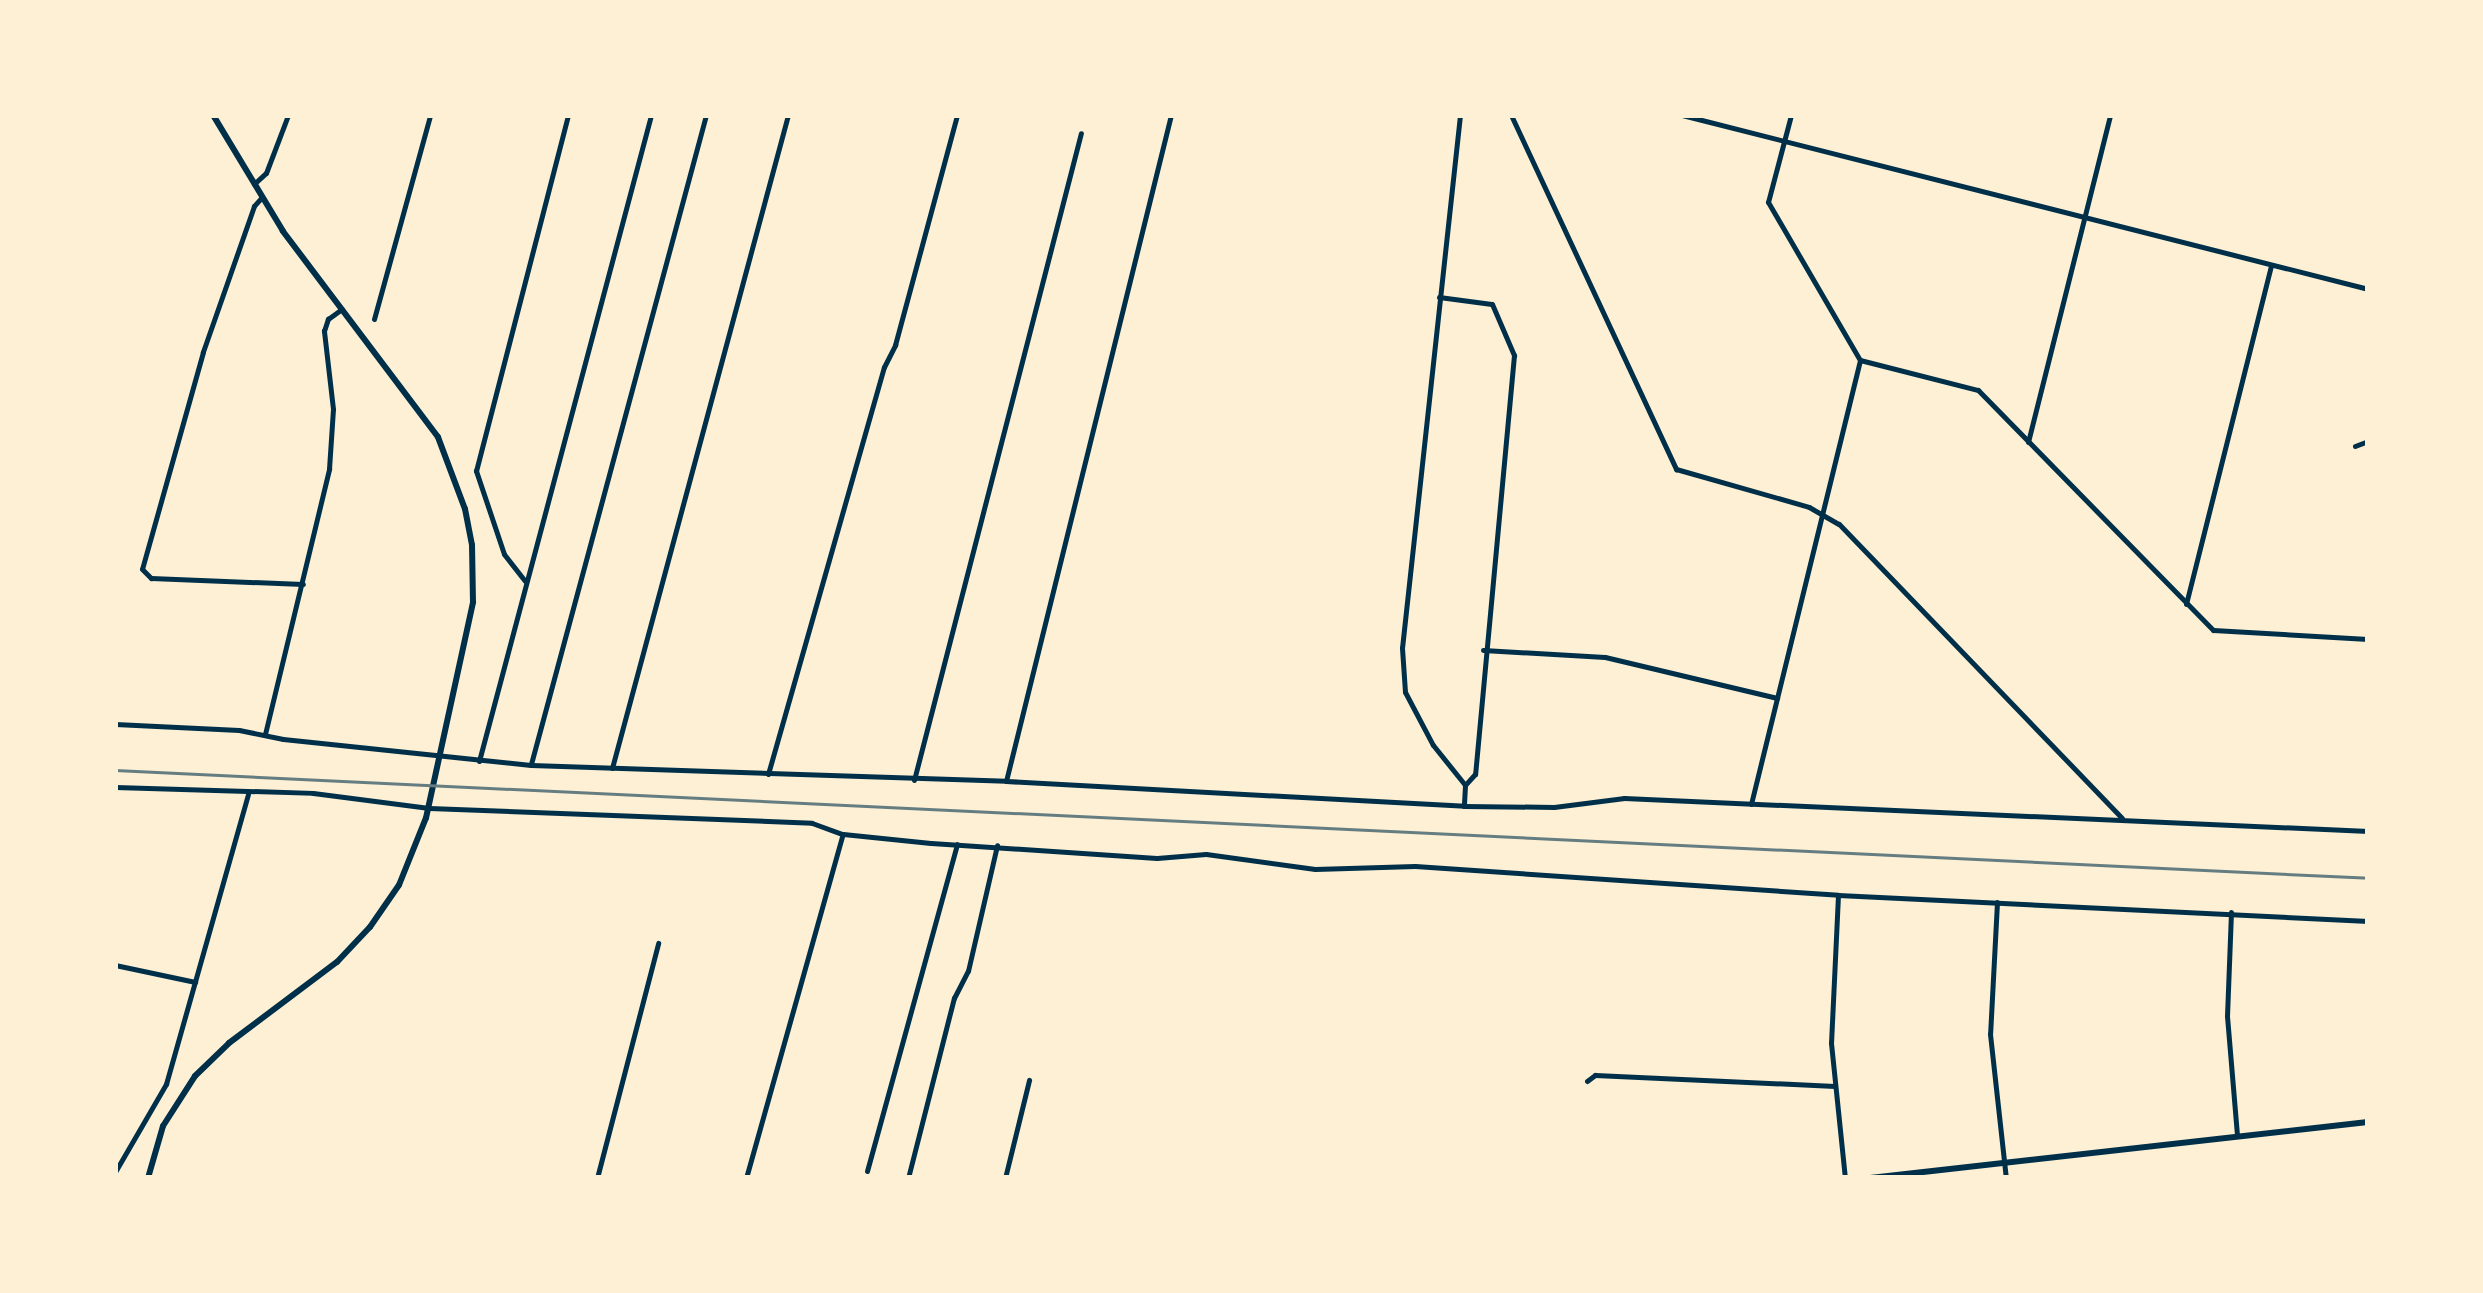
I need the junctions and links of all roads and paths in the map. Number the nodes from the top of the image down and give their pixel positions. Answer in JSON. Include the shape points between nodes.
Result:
{"nodes":[{"id":1,"x":213,"y":115,"type":"edge"},
{"id":2,"x":288,"y":115,"type":"edge"},
{"id":3,"x":430,"y":115,"type":"edge"},
{"id":4,"x":568,"y":115,"type":"edge"},
{"id":5,"x":650,"y":115,"type":"edge"},
{"id":6,"x":706,"y":115,"type":"edge"},
{"id":7,"x":788,"y":115,"type":"edge"},
{"id":8,"x":957,"y":115,"type":"edge"},
{"id":9,"x":1171,"y":115,"type":"edge"},
{"id":10,"x":1460,"y":115,"type":"edge"},
{"id":11,"x":1511,"y":115,"type":"edge"},
{"id":12,"x":1682,"y":115,"type":"edge"},
{"id":13,"x":1791,"y":115,"type":"edge"},
{"id":14,"x":2110,"y":115,"type":"edge"},
{"id":15,"x":1081,"y":133,"type":"dead end"},
{"id":16,"x":1784,"y":143,"type":"junction"},
{"id":17,"x":254,"y":184,"type":"junction"},
{"id":18,"x":262,"y":197,"type":"junction"},
{"id":19,"x":2084,"y":218,"type":"junction"},
{"id":20,"x":2271,"y":264,"type":"junction"},
{"id":21,"x":2368,"y":290,"type":"edge"},
{"id":22,"x":1439,"y":297,"type":"junction"},
{"id":23,"x":342,"y":309,"type":"junction"},
{"id":24,"x":374,"y":319,"type":"dead end"},
{"id":25,"x":1860,"y":360,"type":"junction"},
{"id":26,"x":2028,"y":442,"type":"junction"},
{"id":27,"x":2368,"y":442,"type":"edge"},
{"id":28,"x":2355,"y":446,"type":"dead end"},
{"id":29,"x":1823,"y":514,"type":"junction"},
{"id":30,"x":525,"y":582,"type":"junction"},
{"id":31,"x":302,"y":584,"type":"junction"},
{"id":32,"x":2186,"y":604,"type":"junction"},
{"id":33,"x":2368,"y":638,"type":"edge"},
{"id":34,"x":1483,"y":650,"type":"junction"},
{"id":35,"x":1777,"y":698,"type":"junction"},
{"id":36,"x":115,"y":724,"type":"edge"},
{"id":37,"x":265,"y":734,"type":"junction"},
{"id":38,"x":478,"y":760,"type":"junction"},
{"id":39,"x":531,"y":764,"type":"junction"},
{"id":40,"x":612,"y":768,"type":"junction"},
{"id":41,"x":768,"y":774,"type":"junction"},
{"id":42,"x":914,"y":780,"type":"junction"},
{"id":43,"x":1006,"y":781,"type":"junction"},
{"id":44,"x":1466,"y":785,"type":"junction"},
{"id":45,"x":115,"y":787,"type":"edge"},
{"id":46,"x":248,"y":794,"type":"junction"},
{"id":47,"x":1751,"y":804,"type":"junction"},
{"id":48,"x":1464,"y":806,"type":"junction"},
{"id":49,"x":2124,"y":819,"type":"junction"},
{"id":50,"x":2368,"y":831,"type":"edge"},
{"id":51,"x":843,"y":834,"type":"junction"},
{"id":52,"x":957,"y":844,"type":"junction"},
{"id":53,"x":997,"y":845,"type":"junction"},
{"id":54,"x":1838,"y":895,"type":"junction"},
{"id":55,"x":1997,"y":901,"type":"junction"},
{"id":56,"x":2231,"y":912,"type":"junction"},
{"id":57,"x":2368,"y":921,"type":"edge"},
{"id":58,"x":658,"y":942,"type":"dead end"},
{"id":59,"x":115,"y":965,"type":"edge"},
{"id":60,"x":195,"y":982,"type":"junction"},
{"id":61,"x":1030,"y":1080,"type":"dead end"},
{"id":62,"x":1588,"y":1080,"type":"dead end"},
{"id":63,"x":1835,"y":1086,"type":"junction"},
{"id":64,"x":2368,"y":1122,"type":"edge"},
{"id":65,"x":2237,"y":1136,"type":"junction"},
{"id":66,"x":2004,"y":1163,"type":"junction"},
{"id":67,"x":867,"y":1171,"type":"dead end"},
{"id":68,"x":115,"y":1172,"type":"edge"},
{"id":69,"x":148,"y":1178,"type":"edge"},
{"id":70,"x":597,"y":1178,"type":"edge"},
{"id":71,"x":746,"y":1178,"type":"edge"},
{"id":72,"x":908,"y":1178,"type":"edge"},
{"id":73,"x":1005,"y":1178,"type":"edge"},
{"id":74,"x":1845,"y":1178,"type":"edge"},
{"id":75,"x":1870,"y":1178,"type":"edge"},
{"id":76,"x":2006,"y":1178,"type":"edge"}],
"edges":[{"from":1,"to":17,"type":"street"},
{"from":2,"to":17,"type":"street","via":[[266,173]]},
{"from":3,"to":24,"type":"street"},
{"from":4,"to":30,"type":"street","via":[[476,471],[504,554]]},
{"from":5,"to":30,"type":"street"},
{"from":6,"to":39,"type":"street"},
{"from":7,"to":40,"type":"street"},
{"from":8,"to":41,"type":"street"},
{"from":9,"to":43,"type":"street"},
{"from":10,"to":22,"type":"street"},
{"from":11,"to":29,"type":"street","via":[[1676,469]]},
{"from":12,"to":16,"type":"street"},
{"from":13,"to":16,"type":"street"},
{"from":14,"to":19,"type":"street"},
{"from":15,"to":42,"type":"street"},
{"from":16,"to":19,"type":"street"},
{"from":16,"to":25,"type":"street","via":[[1768,202]]},
{"from":17,"to":18,"type":"street"},
{"from":18,"to":23,"type":"street"},
{"from":18,"to":31,"type":"street","via":[[203,352],[142,568],[151,578]]},
{"from":19,"to":20,"type":"street"},
{"from":19,"to":26,"type":"street"},
{"from":20,"to":21,"type":"street"},
{"from":20,"to":32,"type":"street"},
{"from":22,"to":34,"type":"street","via":[[1492,304],[1514,355]]},
{"from":22,"to":44,"type":"street","via":[[1402,671],[1416,717]]},
{"from":23,"to":31,"type":"street","via":[[324,325],[333,436]]},
{"from":23,"to":69,"type":"street","via":[[430,424],[465,509],[473,602],[445,737],[424,826],[404,876],[370,927],[337,962],[195,1076],[163,1126]]},
{"from":25,"to":26,"type":"street","via":[[1978,390]]},
{"from":25,"to":29,"type":"street"},
{"from":26,"to":32,"type":"street"},
{"from":27,"to":28,"type":"street"},
{"from":29,"to":35,"type":"street"},
{"from":29,"to":49,"type":"street"},
{"from":30,"to":38,"type":"street"},
{"from":31,"to":37,"type":"street"},
{"from":32,"to":33,"type":"street","via":[[2216,631]]},
{"from":34,"to":35,"type":"street","via":[[1604,656]]},
{"from":34,"to":44,"type":"street","via":[[1475,774]]},
{"from":35,"to":47,"type":"street"},
{"from":36,"to":37,"type":"street"},
{"from":37,"to":38,"type":"street"},
{"from":38,"to":39,"type":"street"},
{"from":39,"to":40,"type":"street"},
{"from":40,"to":41,"type":"street"},
{"from":41,"to":42,"type":"street"},
{"from":42,"to":43,"type":"street"},
{"from":43,"to":48,"type":"street"},
{"from":44,"to":48,"type":"street"},
{"from":45,"to":46,"type":"street"},
{"from":46,"to":51,"type":"street","via":[[812,823]]},
{"from":46,"to":60,"type":"street"},
{"from":47,"to":48,"type":"street","via":[[1616,798]]},
{"from":47,"to":49,"type":"street"},
{"from":49,"to":50,"type":"street"},
{"from":51,"to":52,"type":"street"},
{"from":51,"to":71,"type":"street"},
{"from":52,"to":53,"type":"street"},
{"from":52,"to":67,"type":"street"},
{"from":53,"to":54,"type":"street","via":[[1157,858],[1206,854],[1315,869],[1439,868]]},
{"from":53,"to":72,"type":"street"},
{"from":54,"to":55,"type":"street"},
{"from":54,"to":63,"type":"street"},
{"from":55,"to":56,"type":"street"},
{"from":55,"to":66,"type":"street","via":[[1990,1034]]},
{"from":56,"to":57,"type":"street"},
{"from":56,"to":65,"type":"street","via":[[2226,982]]},
{"from":58,"to":70,"type":"street"},
{"from":59,"to":60,"type":"street"},
{"from":60,"to":68,"type":"street","via":[[166,1084]]},
{"from":61,"to":73,"type":"street"},
{"from":62,"to":63,"type":"street","via":[[1596,1075]]},
{"from":63,"to":74,"type":"street"},
{"from":64,"to":65,"type":"street"},
{"from":65,"to":66,"type":"street"},
{"from":66,"to":75,"type":"street"},
{"from":66,"to":76,"type":"street"}]}
